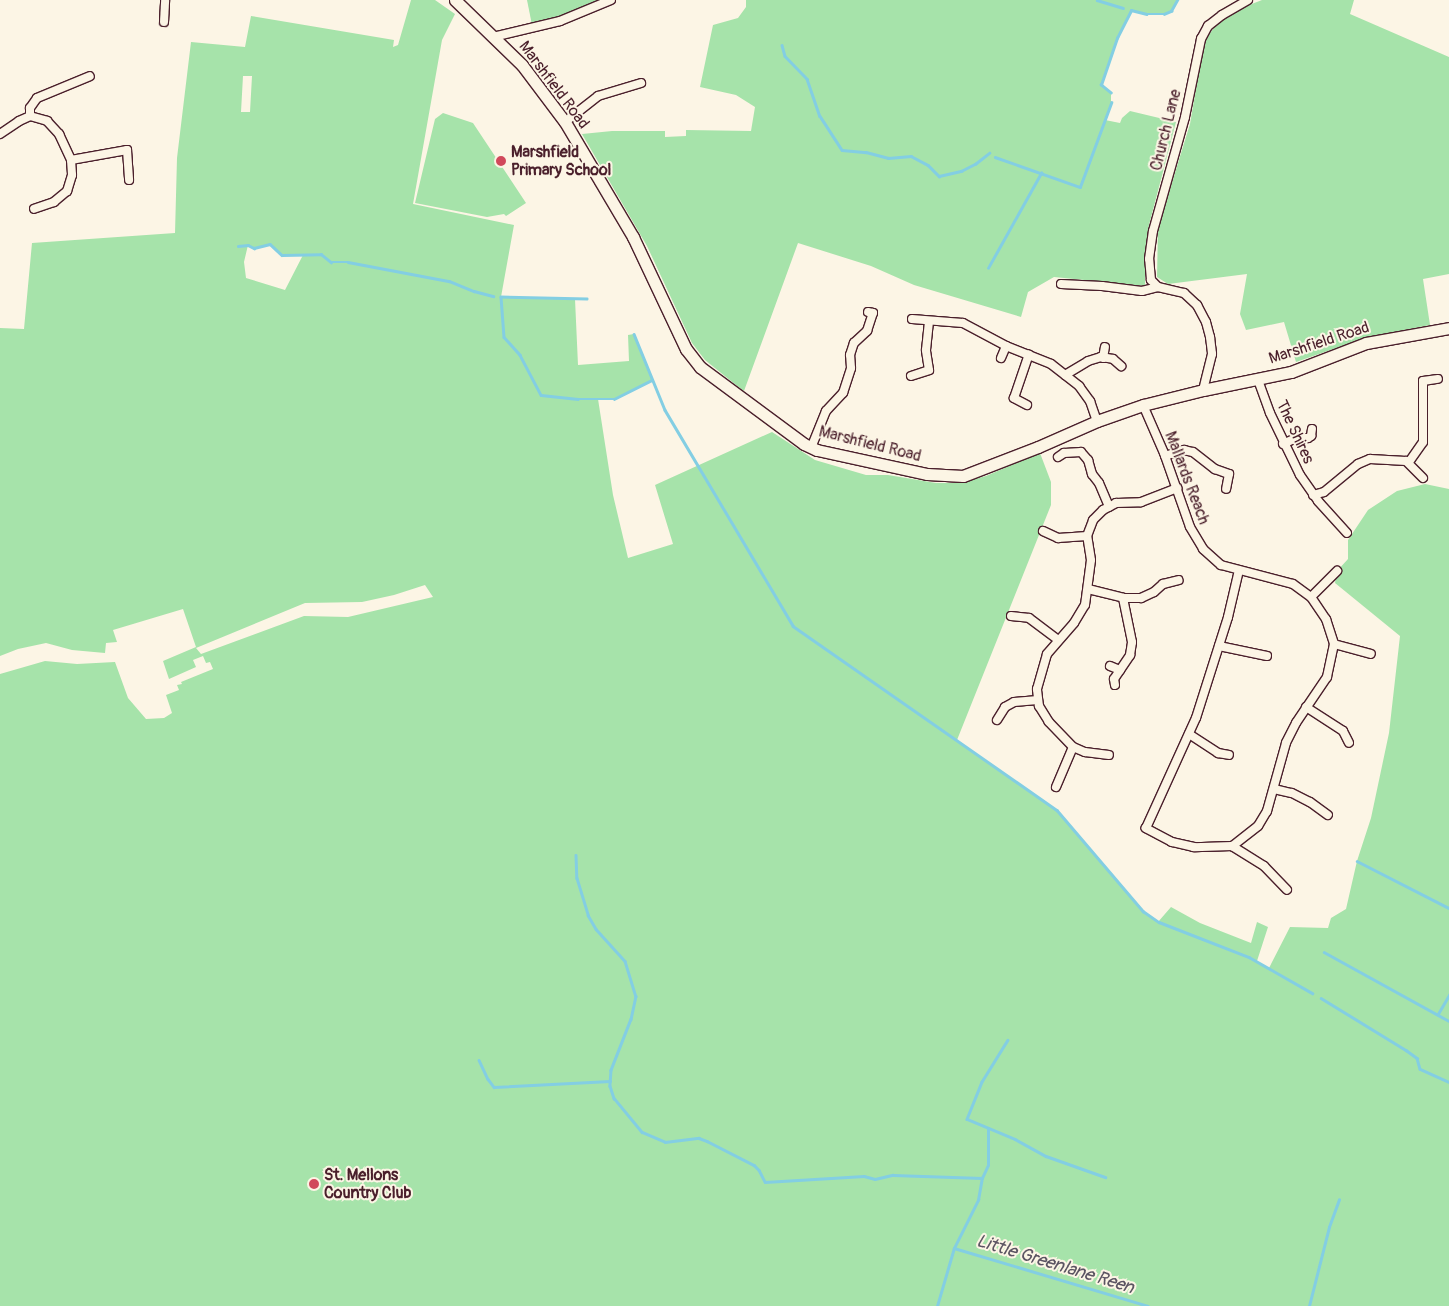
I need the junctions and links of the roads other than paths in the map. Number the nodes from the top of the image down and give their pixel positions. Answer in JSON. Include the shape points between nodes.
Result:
{"nodes":[{"id":1,"x":166,"y":0,"type":"edge"},
{"id":2,"x":454,"y":0,"type":"edge"},
{"id":3,"x":611,"y":0,"type":"edge"},
{"id":4,"x":1248,"y":0,"type":"edge"},
{"id":5,"x":164,"y":22,"type":"dead end"},
{"id":6,"x":493,"y":36,"type":"junction"},
{"id":7,"x":90,"y":76,"type":"dead end"},
{"id":8,"x":641,"y":83,"type":"dead end"},
{"id":9,"x":595,"y":87,"type":"dead end"},
{"id":10,"x":598,"y":96,"type":"junction"},
{"id":11,"x":30,"y":116,"type":"junction"},
{"id":12,"x":564,"y":122,"type":"junction"},
{"id":13,"x":0,"y":134,"type":"edge"},
{"id":14,"x":71,"y":160,"type":"junction"},
{"id":15,"x":128,"y":180,"type":"dead end"},
{"id":16,"x":34,"y":210,"type":"dead end"},
{"id":17,"x":1061,"y":284,"type":"dead end"},
{"id":18,"x":1158,"y":287,"type":"junction"},
{"id":19,"x":868,"y":312,"type":"dead end"},
{"id":20,"x":912,"y":319,"type":"dead end"},
{"id":21,"x":929,"y":321,"type":"junction"},
{"id":22,"x":1449,"y":328,"type":"edge"},
{"id":23,"x":1006,"y":346,"type":"junction"},
{"id":24,"x":1105,"y":347,"type":"dead end"},
{"id":25,"x":1029,"y":354,"type":"junction"},
{"id":26,"x":1001,"y":358,"type":"dead end"},
{"id":27,"x":1103,"y":358,"type":"junction"},
{"id":28,"x":1120,"y":366,"type":"dead end"},
{"id":29,"x":1065,"y":375,"type":"junction"},
{"id":30,"x":911,"y":376,"type":"dead end"},
{"id":31,"x":1438,"y":379,"type":"dead end"},
{"id":32,"x":1258,"y":380,"type":"junction"},
{"id":33,"x":1203,"y":390,"type":"junction"},
{"id":34,"x":1026,"y":405,"type":"dead end"},
{"id":35,"x":1143,"y":405,"type":"junction"},
{"id":36,"x":1097,"y":421,"type":"junction"},
{"id":37,"x":1312,"y":429,"type":"dead end"},
{"id":38,"x":1283,"y":444,"type":"junction"},
{"id":39,"x":811,"y":448,"type":"junction"},
{"id":40,"x":1166,"y":456,"type":"junction"},
{"id":41,"x":1058,"y":457,"type":"dead end"},
{"id":42,"x":1409,"y":462,"type":"junction"},
{"id":43,"x":1423,"y":478,"type":"dead end"},
{"id":44,"x":1177,"y":488,"type":"junction"},
{"id":45,"x":1226,"y":489,"type":"dead end"},
{"id":46,"x":1312,"y":494,"type":"junction"},
{"id":47,"x":1108,"y":507,"type":"junction"},
{"id":48,"x":1043,"y":531,"type":"dead end"},
{"id":49,"x":1347,"y":533,"type":"dead end"},
{"id":50,"x":1087,"y":536,"type":"junction"},
{"id":51,"x":1058,"y":538,"type":"junction"},
{"id":52,"x":1056,"y":548,"type":"dead end"},
{"id":53,"x":1238,"y":570,"type":"junction"},
{"id":54,"x":1337,"y":571,"type":"dead end"},
{"id":55,"x":1179,"y":580,"type":"dead end"},
{"id":56,"x":1088,"y":589,"type":"junction"},
{"id":57,"x":1310,"y":597,"type":"junction"},
{"id":58,"x":1123,"y":598,"type":"junction"},
{"id":59,"x":1032,"y":610,"type":"dead end"},
{"id":60,"x":1011,"y":616,"type":"dead end"},
{"id":61,"x":1029,"y":618,"type":"junction"},
{"id":62,"x":1058,"y":640,"type":"junction"},
{"id":63,"x":1334,"y":644,"type":"junction"},
{"id":64,"x":1219,"y":646,"type":"junction"},
{"id":65,"x":1371,"y":654,"type":"dead end"},
{"id":66,"x":1267,"y":656,"type":"dead end"},
{"id":67,"x":1110,"y":666,"type":"dead end"},
{"id":68,"x":1120,"y":670,"type":"junction"},
{"id":69,"x":1115,"y":685,"type":"dead end"},
{"id":70,"x":1038,"y":700,"type":"junction"},
{"id":71,"x":1306,"y":707,"type":"junction"},
{"id":72,"x":997,"y":720,"type":"dead end"},
{"id":73,"x":1190,"y":734,"type":"junction"},
{"id":74,"x":1348,"y":743,"type":"dead end"},
{"id":75,"x":1073,"y":747,"type":"junction"},
{"id":76,"x":1109,"y":755,"type":"dead end"},
{"id":77,"x":1229,"y":755,"type":"dead end"},
{"id":78,"x":1060,"y":772,"type":"junction"},
{"id":79,"x":1068,"y":775,"type":"dead end"},
{"id":80,"x":1056,"y":787,"type":"dead end"},
{"id":81,"x":1274,"y":789,"type":"junction"},
{"id":82,"x":1328,"y":815,"type":"dead end"},
{"id":83,"x":1232,"y":846,"type":"junction"},
{"id":84,"x":1287,"y":890,"type":"dead end"}],
"edges":[{"from":1,"to":5,"type":"street"},
{"from":2,"to":6,"type":"street","name":"Marshfield Road"},
{"from":3,"to":6,"type":"street","via":[[560,21]]},
{"from":4,"to":18,"type":"street","name":"Church Lane","via":[[1208,26],[1200,39],[1185,117],[1153,231],[1149,259],[1151,280]]},
{"from":6,"to":12,"type":"street","name":"Marshfield Road","via":[[522,65]]},
{"from":7,"to":11,"type":"street","via":[[37,98],[30,108]]},
{"from":8,"to":10,"type":"street"},
{"from":9,"to":10,"type":"street"},
{"from":10,"to":12,"type":"street"},
{"from":11,"to":13,"type":"street"},
{"from":11,"to":14,"type":"street","via":[[47,122],[59,134]]},
{"from":12,"to":39,"type":"street","name":"Marshfield Road","via":[[633,238],[694,360]]},
{"from":14,"to":15,"type":"street","via":[[127,150]]},
{"from":14,"to":16,"type":"street","via":[[72,175],[67,191],[54,202]]},
{"from":17,"to":18,"type":"street","via":[[1142,291]]},
{"from":18,"to":33,"type":"street","via":[[1184,293],[1197,305],[1206,322],[1212,354]]},
{"from":19,"to":39,"type":"street","via":[[872,314],[867,331],[854,343],[843,393],[826,410]]},
{"from":20,"to":21,"type":"street"},
{"from":21,"to":23,"type":"street","via":[[963,323]]},
{"from":21,"to":30,"type":"street","via":[[926,350],[929,370]]},
{"from":22,"to":32,"type":"street","name":"Marshfield Road","via":[[1366,342],[1291,372]]},
{"from":23,"to":25,"type":"street"},
{"from":23,"to":26,"type":"street"},
{"from":24,"to":27,"type":"street"},
{"from":25,"to":29,"type":"street"},
{"from":25,"to":34,"type":"street","via":[[1014,398]]},
{"from":27,"to":28,"type":"street","via":[[1113,359]]},
{"from":27,"to":29,"type":"street","via":[[1088,361]]},
{"from":29,"to":36,"type":"street","via":[[1090,401]]},
{"from":31,"to":42,"type":"street","via":[[1423,381],[1423,442]]},
{"from":32,"to":33,"type":"street","name":"Marshfield Road"},
{"from":32,"to":38,"type":"street","name":"The Shires"},
{"from":33,"to":35,"type":"street","name":"Marshfield Road"},
{"from":35,"to":36,"type":"street","name":"Marshfield Road"},
{"from":35,"to":40,"type":"street","name":"Mallards Reach"},
{"from":36,"to":39,"type":"street","name":"Marshfield Road","via":[[977,472],[952,477]]},
{"from":37,"to":38,"type":"street","via":[[1308,438],[1299,434]]},
{"from":38,"to":46,"type":"street","name":"The Shires"},
{"from":40,"to":44,"type":"street","name":"Mallards Reach"},
{"from":40,"to":45,"type":"street","via":[[1184,450],[1193,452],[1215,469],[1229,474]]},
{"from":41,"to":47,"type":"street","via":[[1064,453],[1081,452],[1088,460]]},
{"from":42,"to":43,"type":"street"},
{"from":42,"to":46,"type":"street","via":[[1370,460],[1358,464],[1324,492]]},
{"from":44,"to":47,"type":"street","via":[[1141,502],[1116,503]]},
{"from":44,"to":53,"type":"street","name":"Mallards Reach","via":[[1190,527],[1202,549],[1221,565]]},
{"from":46,"to":49,"type":"street","name":"The Shires"},
{"from":47,"to":50,"type":"street","via":[[1093,520]]},
{"from":48,"to":51,"type":"street"},
{"from":50,"to":51,"type":"street"},
{"from":50,"to":56,"type":"street","via":[[1091,560]]},
{"from":51,"to":52,"type":"street"},
{"from":53,"to":57,"type":"street","name":"Mallards Reach","via":[[1293,584]]},
{"from":53,"to":64,"type":"street"},
{"from":54,"to":57,"type":"street"},
{"from":55,"to":58,"type":"street","via":[[1163,584],[1142,598]]},
{"from":56,"to":58,"type":"street"},
{"from":56,"to":62,"type":"street","via":[[1085,605]]},
{"from":57,"to":63,"type":"street","name":"Mallards Reach","via":[[1326,619]]},
{"from":58,"to":68,"type":"street","via":[[1132,642],[1130,655]]},
{"from":59,"to":61,"type":"street"},
{"from":60,"to":61,"type":"street"},
{"from":61,"to":62,"type":"street"},
{"from":62,"to":70,"type":"street","via":[[1047,654],[1037,689]]},
{"from":63,"to":65,"type":"street"},
{"from":63,"to":71,"type":"street","via":[[1326,678]]},
{"from":64,"to":66,"type":"street"},
{"from":64,"to":73,"type":"street"},
{"from":67,"to":68,"type":"street"},
{"from":68,"to":69,"type":"street","via":[[1114,679]]},
{"from":70,"to":72,"type":"street","via":[[1014,702],[1005,707]]},
{"from":70,"to":75,"type":"street","via":[[1049,722]]},
{"from":71,"to":74,"type":"street","via":[[1343,731]]},
{"from":71,"to":81,"type":"street","via":[[1286,743]]},
{"from":73,"to":77,"type":"street","via":[[1218,752]]},
{"from":73,"to":83,"type":"street","via":[[1146,828],[1172,842],[1194,847]]},
{"from":75,"to":76,"type":"street"},
{"from":75,"to":78,"type":"street"},
{"from":78,"to":79,"type":"street"},
{"from":78,"to":80,"type":"street"},
{"from":81,"to":82,"type":"street","via":[[1292,793]]},
{"from":81,"to":83,"type":"street","via":[[1258,826]]},
{"from":83,"to":84,"type":"street","via":[[1264,866]]}]}
